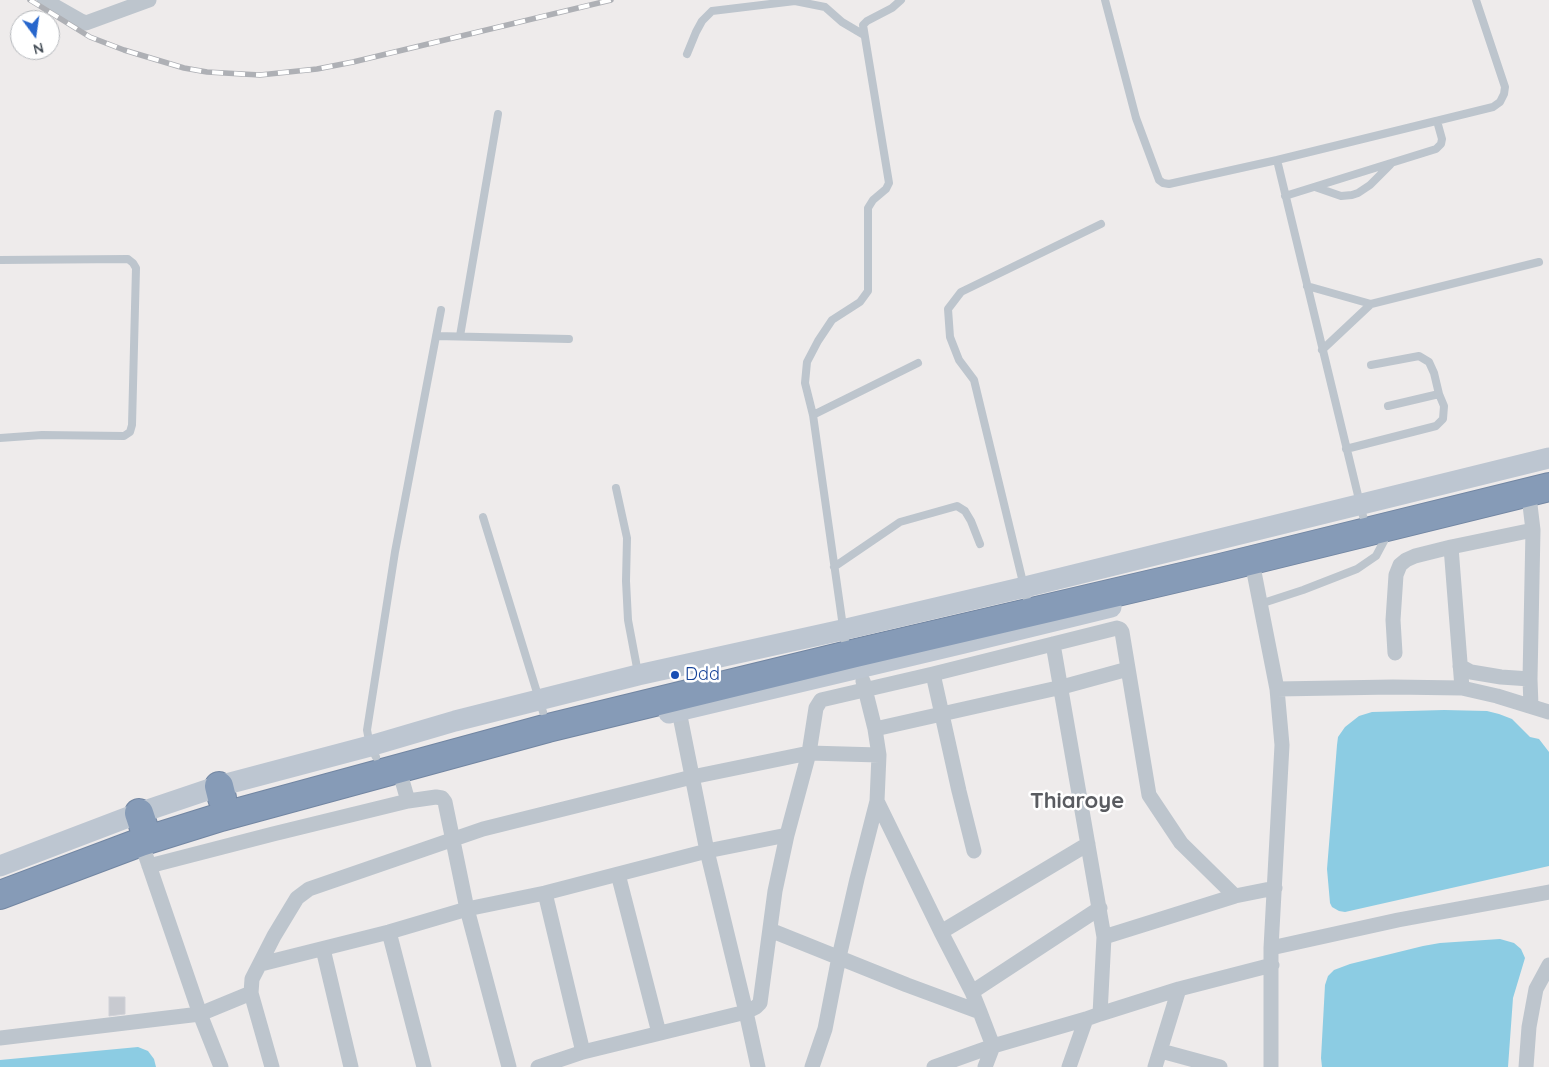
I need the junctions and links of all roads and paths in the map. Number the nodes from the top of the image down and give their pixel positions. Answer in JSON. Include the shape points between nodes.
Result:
{"nodes":[{"id":1,"x":44,"y":0,"type":"edge"},
{"id":2,"x":149,"y":0,"type":"edge"},
{"id":3,"x":901,"y":0,"type":"edge"},
{"id":4,"x":1105,"y":0,"type":"edge"},
{"id":5,"x":1476,"y":0,"type":"edge"},
{"id":6,"x":864,"y":35,"type":"junction"},
{"id":7,"x":687,"y":54,"type":"dead end"},
{"id":8,"x":498,"y":114,"type":"dead end"},
{"id":9,"x":1437,"y":121,"type":"junction"},
{"id":10,"x":1277,"y":160,"type":"junction"},
{"id":11,"x":1392,"y":163,"type":"junction"},
{"id":12,"x":1315,"y":186,"type":"junction"},
{"id":13,"x":1285,"y":196,"type":"junction"},
{"id":14,"x":1101,"y":224,"type":"dead end"},
{"id":15,"x":0,"y":260,"type":"edge"},
{"id":16,"x":1539,"y":262,"type":"dead end"},
{"id":17,"x":1307,"y":286,"type":"junction"},
{"id":18,"x":1371,"y":304,"type":"junction"},
{"id":19,"x":441,"y":310,"type":"dead end"},
{"id":20,"x":436,"y":336,"type":"junction"},
{"id":21,"x":460,"y":336,"type":"junction"},
{"id":22,"x":569,"y":340,"type":"dead end"},
{"id":23,"x":1322,"y":350,"type":"junction"},
{"id":24,"x":918,"y":364,"type":"dead end"},
{"id":25,"x":1371,"y":365,"type":"dead end"},
{"id":26,"x":1439,"y":394,"type":"junction"},
{"id":27,"x":1388,"y":406,"type":"dead end"},
{"id":28,"x":812,"y":415,"type":"junction"},
{"id":29,"x":0,"y":438,"type":"edge"},
{"id":30,"x":1346,"y":449,"type":"junction"},
{"id":31,"x":1549,"y":458,"type":"edge"},
{"id":32,"x":1549,"y":470,"type":"edge"},
{"id":33,"x":616,"y":488,"type":"dead end"},
{"id":34,"x":1543,"y":497,"type":"edge"},
{"id":35,"x":1361,"y":511,"type":"junction"},
{"id":36,"x":483,"y":517,"type":"dead end"},
{"id":37,"x":1533,"y":530,"type":"junction"},
{"id":38,"x":1384,"y":541,"type":"junction"},
{"id":39,"x":980,"y":544,"type":"dead end"},
{"id":40,"x":1450,"y":547,"type":"junction"},
{"id":41,"x":834,"y":567,"type":"junction"},
{"id":42,"x":1254,"y":572,"type":"junction"},
{"id":43,"x":1217,"y":575,"type":"junction"},
{"id":44,"x":1026,"y":593,"type":"junction"},
{"id":45,"x":1260,"y":604,"type":"junction"},
{"id":46,"x":1053,"y":644,"type":"junction"},
{"id":47,"x":851,"y":648,"type":"junction"},
{"id":48,"x":1395,"y":653,"type":"dead end"},
{"id":49,"x":1460,"y":666,"type":"junction"},
{"id":50,"x":1128,"y":669,"type":"junction"},
{"id":51,"x":933,"y":674,"type":"junction"},
{"id":52,"x":638,"y":675,"type":"junction"},
{"id":53,"x":1530,"y":679,"type":"junction"},
{"id":54,"x":1062,"y":687,"type":"junction"},
{"id":55,"x":1462,"y":688,"type":"junction"},
{"id":56,"x":865,"y":689,"type":"junction"},
{"id":57,"x":1277,"y":689,"type":"junction"},
{"id":58,"x":677,"y":703,"type":"junction"},
{"id":59,"x":542,"y":706,"type":"junction"},
{"id":60,"x":1531,"y":706,"type":"junction"},
{"id":61,"x":1549,"y":712,"type":"edge"},
{"id":62,"x":941,"y":714,"type":"junction"},
{"id":63,"x":875,"y":729,"type":"junction"},
{"id":64,"x":502,"y":747,"type":"junction"},
{"id":65,"x":373,"y":752,"type":"junction"},
{"id":66,"x":809,"y":754,"type":"junction"},
{"id":67,"x":879,"y":755,"type":"junction"},
{"id":68,"x":692,"y":777,"type":"junction"},
{"id":69,"x":402,"y":780,"type":"junction"},
{"id":70,"x":408,"y":801,"type":"junction"},
{"id":71,"x":877,"y":801,"type":"junction"},
{"id":72,"x":787,"y":835,"type":"junction"},
{"id":73,"x":143,"y":840,"type":"junction"},
{"id":74,"x":452,"y":840,"type":"junction"},
{"id":75,"x":1088,"y":844,"type":"junction"},
{"id":76,"x":707,"y":851,"type":"junction"},
{"id":77,"x":974,"y":851,"type":"dead end"},
{"id":78,"x":0,"y":866,"type":"edge"},
{"id":79,"x":618,"y":874,"type":"junction"},
{"id":80,"x":0,"y":878,"type":"edge"},
{"id":81,"x":1275,"y":888,"type":"junction"},
{"id":82,"x":1549,"y":892,"type":"edge"},
{"id":83,"x":545,"y":893,"type":"junction"},
{"id":84,"x":0,"y":895,"type":"edge"},
{"id":85,"x":1235,"y":896,"type":"junction"},
{"id":86,"x":1100,"y":908,"type":"junction"},
{"id":87,"x":0,"y":909,"type":"edge"},
{"id":88,"x":467,"y":909,"type":"junction"},
{"id":89,"x":770,"y":930,"type":"junction"},
{"id":90,"x":389,"y":932,"type":"junction"},
{"id":91,"x":941,"y":932,"type":"junction"},
{"id":92,"x":1104,"y":936,"type":"junction"},
{"id":93,"x":323,"y":948,"type":"junction"},
{"id":94,"x":1271,"y":948,"type":"junction"},
{"id":95,"x":839,"y":957,"type":"junction"},
{"id":96,"x":261,"y":964,"type":"junction"},
{"id":97,"x":1549,"y":964,"type":"edge"},
{"id":98,"x":1272,"y":966,"type":"junction"},
{"id":99,"x":1179,"y":989,"type":"junction"},
{"id":100,"x":972,"y":992,"type":"junction"},
{"id":101,"x":251,"y":993,"type":"junction"},
{"id":102,"x":746,"y":1012,"type":"junction"},
{"id":103,"x":980,"y":1012,"type":"junction"},
{"id":104,"x":200,"y":1014,"type":"junction"},
{"id":105,"x":1093,"y":1016,"type":"junction"},
{"id":106,"x":659,"y":1033,"type":"junction"},
{"id":107,"x":0,"y":1038,"type":"edge"},
{"id":108,"x":993,"y":1046,"type":"junction"},
{"id":109,"x":1161,"y":1051,"type":"junction"},
{"id":110,"x":583,"y":1052,"type":"junction"},
{"id":111,"x":221,"y":1067,"type":"edge"},
{"id":112,"x":272,"y":1067,"type":"edge"},
{"id":113,"x":351,"y":1067,"type":"edge"},
{"id":114,"x":424,"y":1067,"type":"edge"},
{"id":115,"x":509,"y":1067,"type":"edge"},
{"id":116,"x":538,"y":1067,"type":"edge"},
{"id":117,"x":758,"y":1067,"type":"edge"},
{"id":118,"x":812,"y":1067,"type":"edge"},
{"id":119,"x":934,"y":1067,"type":"edge"},
{"id":120,"x":985,"y":1067,"type":"edge"},
{"id":121,"x":1069,"y":1067,"type":"edge"},
{"id":122,"x":1155,"y":1067,"type":"edge"},
{"id":123,"x":1220,"y":1067,"type":"edge"},
{"id":124,"x":1271,"y":1067,"type":"edge"},
{"id":125,"x":1526,"y":1067,"type":"edge"}],
"edges":[{"from":1,"to":2,"type":"street","via":[[86,23]]},
{"from":3,"to":6,"type":"lane","via":[[867,20],[863,25]]},
{"from":4,"to":10,"type":"lane","via":[[1136,118],[1159,180],[1169,184]]},
{"from":5,"to":9,"type":"lane","via":[[1505,88],[1504,94],[1493,107]]},
{"from":6,"to":7,"type":"lane","via":[[825,7],[795,1],[712,11],[702,21]]},
{"from":6,"to":28,"type":"lane","via":[[889,183],[868,208],[868,291],[860,302],[832,320],[807,362],[806,383]]},
{"from":8,"to":21,"type":"lane"},
{"from":9,"to":10,"type":"lane"},
{"from":9,"to":11,"type":"lane","via":[[1442,144],[1436,149]]},
{"from":10,"to":13,"type":"lane"},
{"from":11,"to":12,"type":"lane"},
{"from":11,"to":12,"type":"lane","via":[[1370,185],[1352,195],[1341,196]]},
{"from":12,"to":13,"type":"lane"},
{"from":13,"to":17,"type":"lane"},
{"from":14,"to":44,"type":"lane","via":[[961,292],[948,309],[950,337],[959,360],[974,380]]},
{"from":15,"to":29,"type":"lane","via":[[128,259],[136,268],[130,432],[124,436]]},
{"from":16,"to":18,"type":"lane"},
{"from":17,"to":18,"type":"lane"},
{"from":17,"to":23,"type":"lane"},
{"from":18,"to":23,"type":"lane"},
{"from":19,"to":20,"type":"lane"},
{"from":20,"to":21,"type":"lane"},
{"from":20,"to":65,"type":"lane","via":[[395,552],[366,730]]},
{"from":21,"to":22,"type":"lane"},
{"from":23,"to":30,"type":"lane"},
{"from":24,"to":28,"type":"lane"},
{"from":25,"to":26,"type":"lane","via":[[1419,356],[1429,362]]},
{"from":26,"to":27,"type":"lane"},
{"from":26,"to":30,"type":"lane","via":[[1444,406],[1443,419],[1436,426]]},
{"from":28,"to":41,"type":"lane"},
{"from":30,"to":35,"type":"lane"},
{"from":31,"to":35,"type":"street"},
{"from":32,"to":35,"type":"highway"},
{"from":33,"to":52,"type":"lane","via":[[627,538],[628,620]]},
{"from":34,"to":37,"type":"street"},
{"from":34,"to":38,"type":"street"},
{"from":34,"to":43,"type":"highway"},
{"from":35,"to":44,"type":"highway"},
{"from":36,"to":59,"type":"lane"},
{"from":37,"to":40,"type":"street"},
{"from":37,"to":53,"type":"street"},
{"from":38,"to":42,"type":"street"},
{"from":38,"to":45,"type":"lane","via":[[1376,556],[1357,569]]},
{"from":39,"to":41,"type":"lane","via":[[965,511],[957,506],[900,522]]},
{"from":40,"to":48,"type":"street","via":[[1414,556],[1400,565],[1396,575],[1393,620]]},
{"from":40,"to":49,"type":"street"},
{"from":41,"to":47,"type":"lane"},
{"from":42,"to":43,"type":"street"},
{"from":42,"to":45,"type":"street"},
{"from":43,"to":47,"type":"highway"},
{"from":44,"to":47,"type":"highway"},
{"from":45,"to":57,"type":"street"},
{"from":46,"to":50,"type":"street","via":[[1116,628],[1122,632]]},
{"from":46,"to":51,"type":"street"},
{"from":46,"to":54,"type":"street"},
{"from":47,"to":52,"type":"street"},
{"from":47,"to":56,"type":"street"},
{"from":47,"to":58,"type":"highway"},
{"from":47,"to":59,"type":"highway"},
{"from":49,"to":53,"type":"street","via":[[1471,672]]},
{"from":49,"to":55,"type":"street"},
{"from":50,"to":54,"type":"street"},
{"from":50,"to":85,"type":"street","via":[[1149,795],[1181,843]]},
{"from":51,"to":56,"type":"street"},
{"from":51,"to":62,"type":"street"},
{"from":52,"to":59,"type":"street"},
{"from":53,"to":60,"type":"street"},
{"from":54,"to":62,"type":"street"},
{"from":54,"to":75,"type":"street"},
{"from":55,"to":57,"type":"street"},
{"from":55,"to":60,"type":"street"},
{"from":56,"to":63,"type":"street"},
{"from":56,"to":66,"type":"street","via":[[818,703]]},
{"from":57,"to":81,"type":"street","via":[[1282,745]]},
{"from":58,"to":64,"type":"highway"},
{"from":58,"to":68,"type":"street"},
{"from":59,"to":65,"type":"highway"},
{"from":60,"to":61,"type":"street"},
{"from":62,"to":63,"type":"street"},
{"from":62,"to":77,"type":"street"},
{"from":63,"to":67,"type":"street"},
{"from":64,"to":69,"type":"street"},
{"from":64,"to":73,"type":"highway","via":[[221,817]]},
{"from":65,"to":73,"type":"highway","via":[[221,792]]},
{"from":66,"to":67,"type":"street"},
{"from":66,"to":68,"type":"street"},
{"from":66,"to":72,"type":"street"},
{"from":67,"to":71,"type":"street"},
{"from":68,"to":74,"type":"street","via":[[483,828]]},
{"from":68,"to":76,"type":"street"},
{"from":69,"to":70,"type":"street"},
{"from":69,"to":73,"type":"street","via":[[214,830]]},
{"from":70,"to":73,"type":"street","via":[[273,834]]},
{"from":70,"to":74,"type":"street","via":[[442,798]]},
{"from":71,"to":91,"type":"street"},
{"from":71,"to":95,"type":"street"},
{"from":72,"to":76,"type":"street"},
{"from":72,"to":89,"type":"street"},
{"from":73,"to":78,"type":"street"},
{"from":73,"to":80,"type":"highway"},
{"from":73,"to":84,"type":"highway"},
{"from":73,"to":87,"type":"street"},
{"from":73,"to":104,"type":"street"},
{"from":74,"to":88,"type":"street"},
{"from":74,"to":96,"type":"street","via":[[309,890],[298,898]]},
{"from":75,"to":86,"type":"street"},
{"from":75,"to":91,"type":"street"},
{"from":76,"to":79,"type":"street"},
{"from":76,"to":102,"type":"street"},
{"from":79,"to":83,"type":"street"},
{"from":79,"to":106,"type":"street"},
{"from":81,"to":85,"type":"street"},
{"from":81,"to":94,"type":"street"},
{"from":82,"to":94,"type":"street"},
{"from":83,"to":88,"type":"street"},
{"from":83,"to":110,"type":"street"},
{"from":85,"to":92,"type":"street"},
{"from":86,"to":92,"type":"street"},
{"from":86,"to":100,"type":"street"},
{"from":88,"to":90,"type":"street"},
{"from":88,"to":115,"type":"street"},
{"from":89,"to":95,"type":"street"},
{"from":89,"to":102,"type":"street","via":[[760,1003]]},
{"from":90,"to":93,"type":"street"},
{"from":90,"to":114,"type":"street"},
{"from":91,"to":100,"type":"street"},
{"from":92,"to":105,"type":"street"},
{"from":93,"to":96,"type":"street"},
{"from":93,"to":113,"type":"street"},
{"from":94,"to":98,"type":"street"},
{"from":95,"to":103,"type":"street"},
{"from":95,"to":118,"type":"street","via":[[825,1029]]},
{"from":96,"to":101,"type":"street","via":[[252,979]]},
{"from":97,"to":125,"type":"street","via":[[1536,989]]},
{"from":98,"to":99,"type":"street"},
{"from":98,"to":124,"type":"street"},
{"from":99,"to":105,"type":"street"},
{"from":99,"to":109,"type":"street"},
{"from":100,"to":103,"type":"street"},
{"from":101,"to":104,"type":"street"},
{"from":101,"to":112,"type":"street"},
{"from":102,"to":106,"type":"street"},
{"from":102,"to":117,"type":"street"},
{"from":103,"to":108,"type":"street"},
{"from":104,"to":107,"type":"street"},
{"from":104,"to":111,"type":"street"},
{"from":105,"to":108,"type":"street"},
{"from":105,"to":121,"type":"street"},
{"from":106,"to":110,"type":"street"},
{"from":108,"to":119,"type":"street"},
{"from":108,"to":120,"type":"street"},
{"from":109,"to":122,"type":"street"},
{"from":109,"to":123,"type":"street"},
{"from":110,"to":116,"type":"street"}]}
